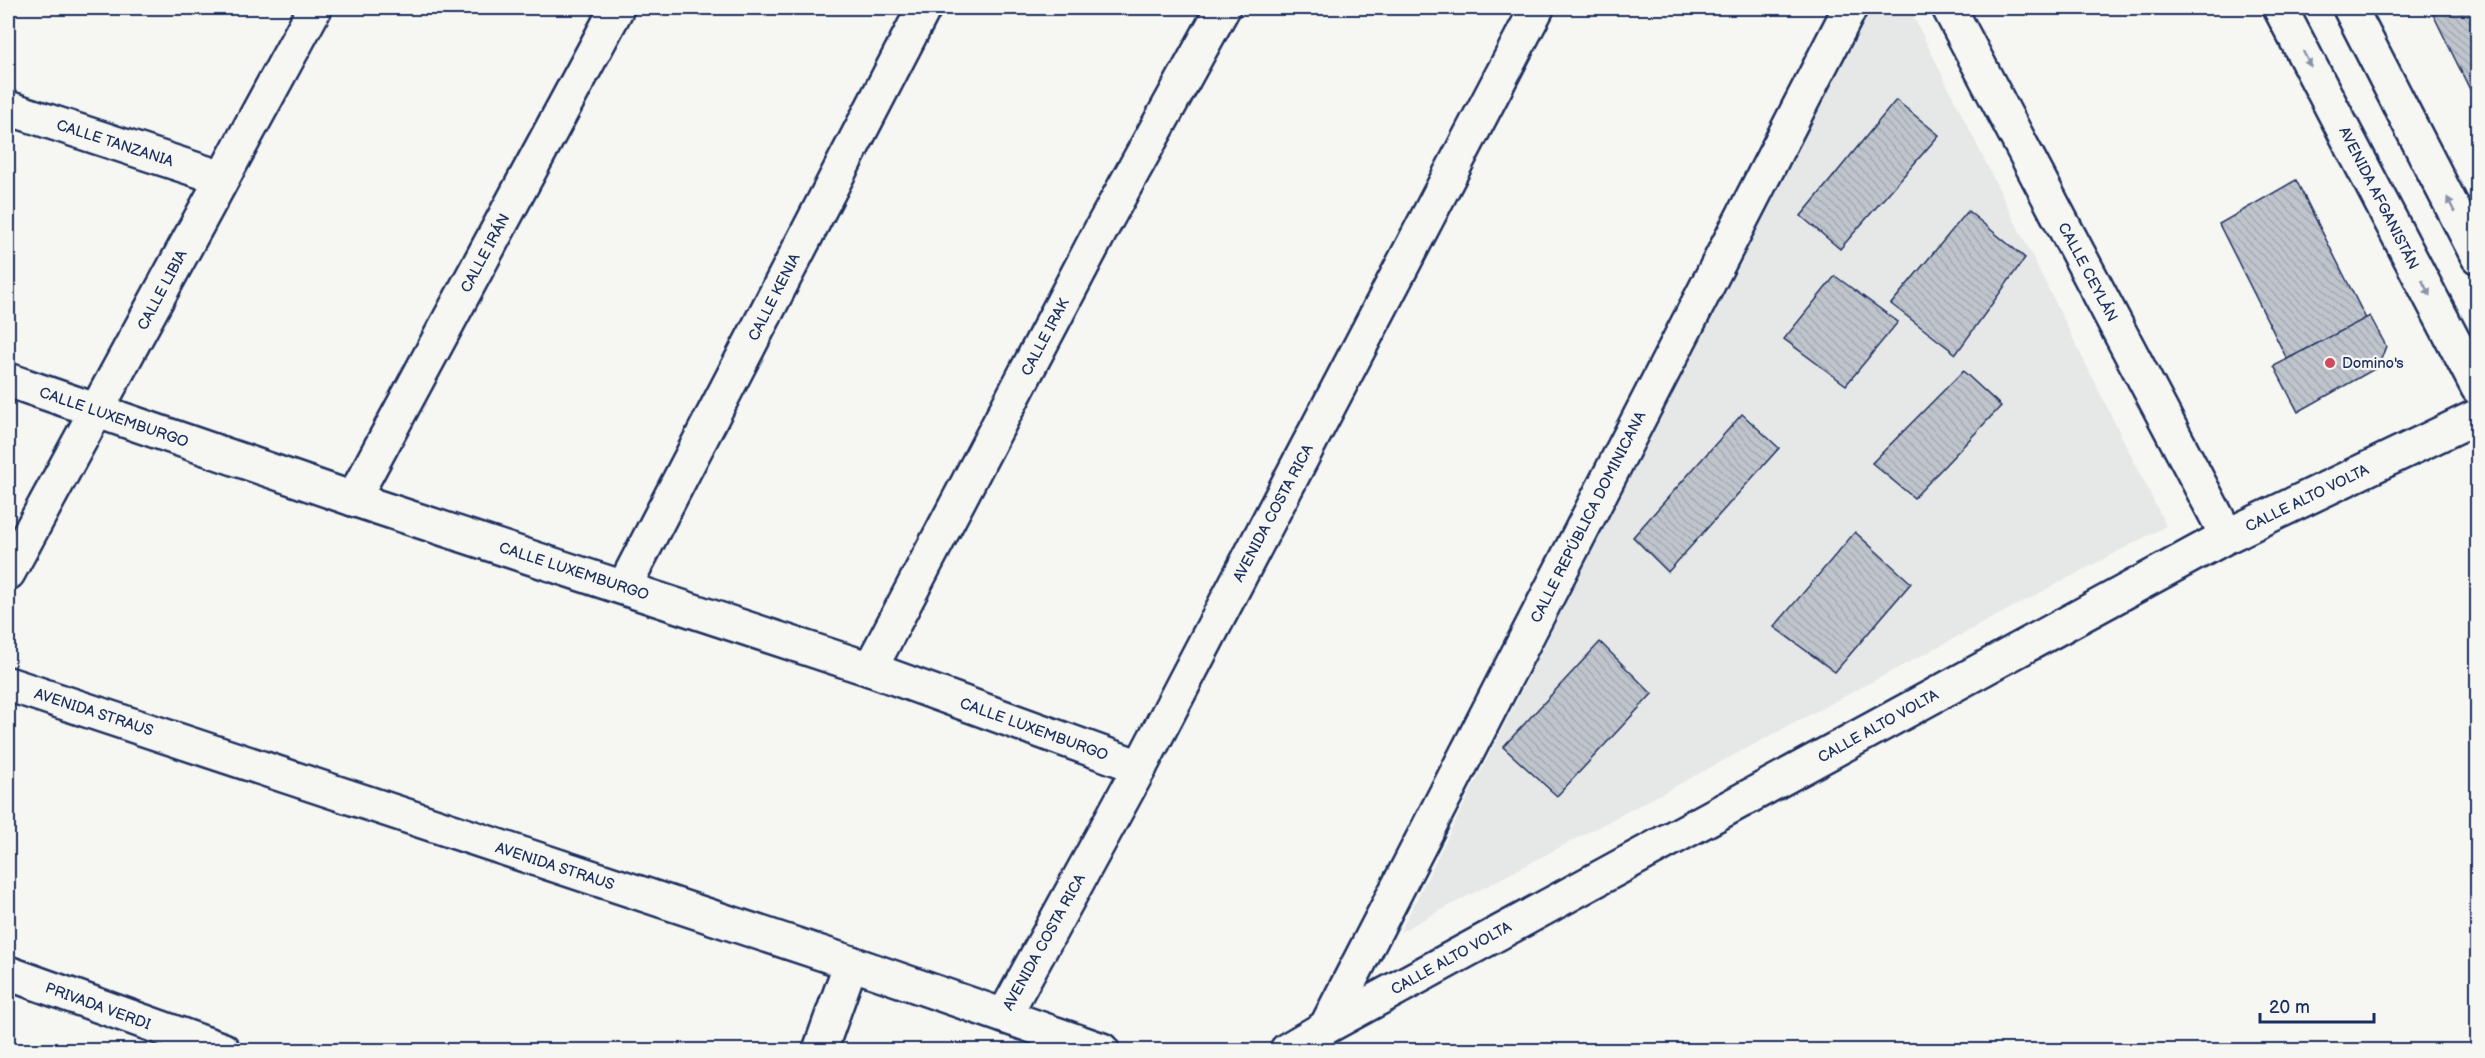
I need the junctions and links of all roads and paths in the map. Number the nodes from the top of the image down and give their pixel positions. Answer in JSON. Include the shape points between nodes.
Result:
{"nodes":[{"id":1,"x":315,"y":8,"type":"edge"},
{"id":2,"x":618,"y":8,"type":"edge"},
{"id":3,"x":924,"y":8,"type":"edge"},
{"id":4,"x":1223,"y":8,"type":"edge"},
{"id":5,"x":1537,"y":8,"type":"edge"},
{"id":6,"x":1850,"y":8,"type":"edge"},
{"id":7,"x":1949,"y":8,"type":"edge"},
{"id":8,"x":2280,"y":8,"type":"edge"},
{"id":9,"x":2350,"y":8,"type":"edge"},
{"id":10,"x":8,"y":108,"type":"edge"},
{"id":11,"x":222,"y":178,"type":"junction"},
{"id":12,"x":2478,"y":257,"type":"edge"},
{"id":13,"x":8,"y":380,"type":"edge"},
{"id":14,"x":2478,"y":388,"type":"edge"},
{"id":15,"x":97,"y":412,"type":"junction"},
{"id":16,"x":2478,"y":416,"type":"edge"},
{"id":17,"x":353,"y":499,"type":"junction"},
{"id":18,"x":2227,"y":536,"type":"junction"},
{"id":19,"x":8,"y":573,"type":"edge"},
{"id":20,"x":624,"y":587,"type":"junction"},
{"id":21,"x":870,"y":669,"type":"junction"},
{"id":22,"x":8,"y":684,"type":"edge"},
{"id":23,"x":1140,"y":767,"type":"junction"},
{"id":24,"x":851,"y":963,"type":"junction"},
{"id":25,"x":9,"y":978,"type":"edge"},
{"id":26,"x":1004,"y":1017,"type":"junction"},
{"id":27,"x":1326,"y":1027,"type":"junction"},
{"id":28,"x":223,"y":1050,"type":"edge"},
{"id":29,"x":820,"y":1050,"type":"edge"},
{"id":30,"x":1102,"y":1050,"type":"edge"},
{"id":31,"x":1287,"y":1050,"type":"edge"}],
"edges":[{"from":1,"to":11,"type":"street","name":"CALLE LIBIA"},
{"from":2,"to":17,"type":"street","name":"CALLE IRÁN"},
{"from":3,"to":20,"type":"street","name":"CALLE KENIA"},
{"from":4,"to":21,"type":"street","name":"CALLE IRAK","via":[[1104,224]]},
{"from":5,"to":23,"type":"street","name":"AVENIDA COSTA RICA"},
{"from":6,"to":27,"type":"street","name":"CALLE REPÚBLICA DOMINICANA"},
{"from":7,"to":18,"type":"street","name":"CALLE CEYLÁN"},
{"from":8,"to":14,"type":"street","name":"AVENIDA AFGANISTÁN","one_way":true},
{"from":12,"to":9,"type":"street","one_way":true},
{"from":10,"to":11,"type":"street","name":"CALLE TANZANIA"},
{"from":11,"to":15,"type":"street","name":"CALLE LIBIA"},
{"from":13,"to":15,"type":"street","name":"CALLE LUXEMBURGO"},
{"from":15,"to":17,"type":"street","name":"CALLE LUXEMBURGO"},
{"from":15,"to":19,"type":"street","name":"CALLE LIBIA"},
{"from":16,"to":18,"type":"street","name":"CALLE ALTO VOLTA"},
{"from":17,"to":20,"type":"street","name":"CALLE LUXEMBURGO"},
{"from":18,"to":27,"type":"street","name":"CALLE ALTO VOLTA"},
{"from":20,"to":21,"type":"street","name":"CALLE LUXEMBURGO"},
{"from":21,"to":23,"type":"street","name":"CALLE LUXEMBURGO"},
{"from":22,"to":24,"type":"street","name":"AVENIDA STRAUS"},
{"from":23,"to":26,"type":"street","name":"AVENIDA COSTA RICA"},
{"from":24,"to":26,"type":"street","name":"AVENIDA STRAUS"},
{"from":24,"to":29,"type":"street"},
{"from":25,"to":28,"type":"street","name":"PRIVADA VERDI"},
{"from":26,"to":30,"type":"street","name":"AVENIDA STRAUS"},
{"from":27,"to":31,"type":"street","name":"CALLE ALTO VOLTA"}]}
